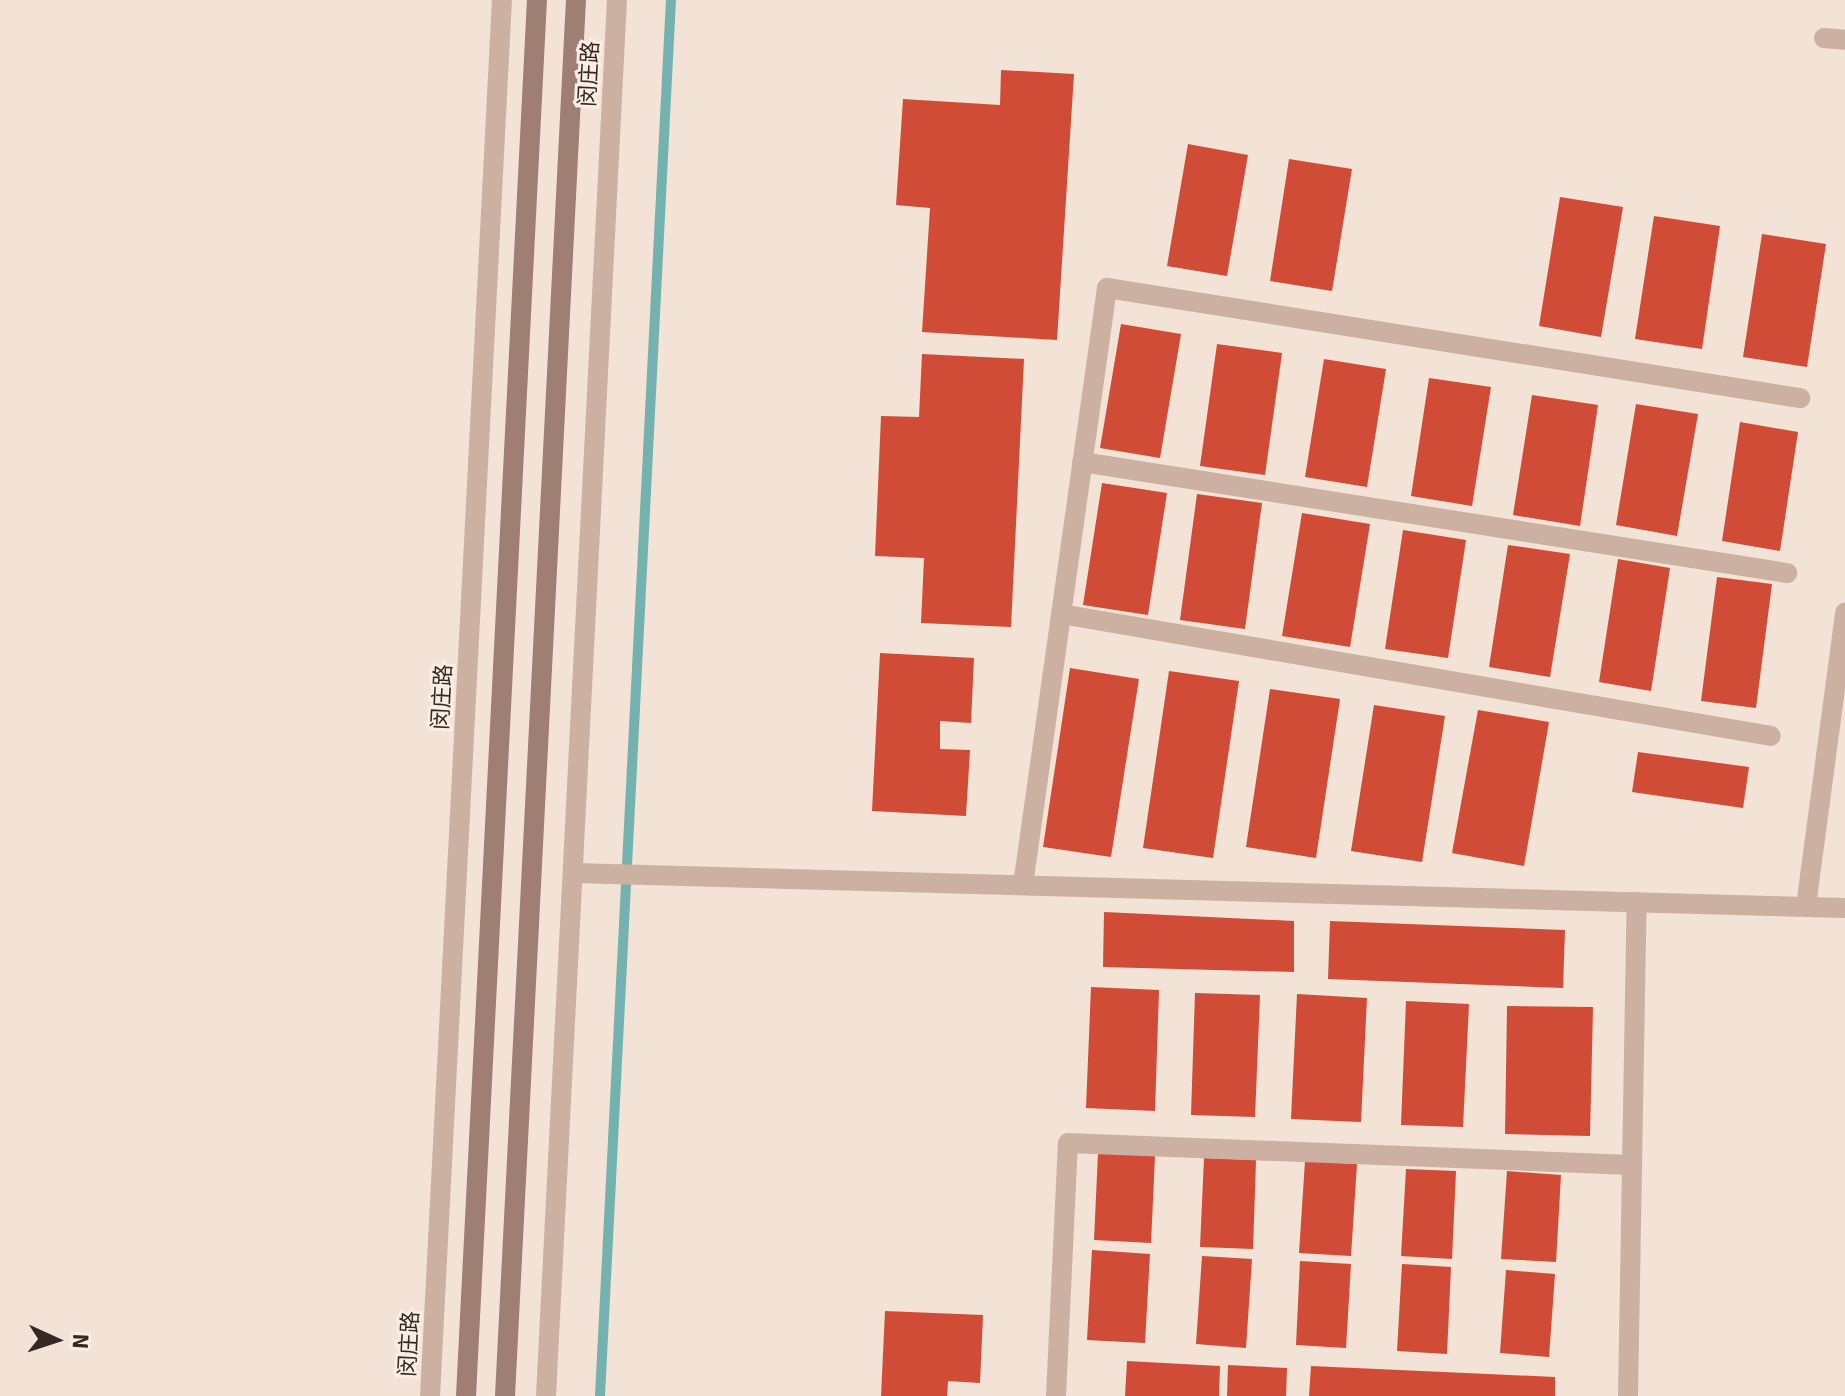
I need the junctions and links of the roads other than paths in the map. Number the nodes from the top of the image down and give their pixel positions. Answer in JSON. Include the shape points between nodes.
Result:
{"nodes":[{"id":1,"x":502,"y":0,"type":"edge"},
{"id":2,"x":537,"y":0,"type":"edge"},
{"id":3,"x":576,"y":0,"type":"edge"},
{"id":4,"x":617,"y":0,"type":"edge"},
{"id":5,"x":1800,"y":398,"type":"dead end"},
{"id":6,"x":1082,"y":462,"type":"junction"},
{"id":7,"x":1787,"y":573,"type":"dead end"},
{"id":8,"x":1845,"y":613,"type":"edge"},
{"id":9,"x":1061,"y":614,"type":"junction"},
{"id":10,"x":1771,"y":736,"type":"dead end"},
{"id":11,"x":573,"y":873,"type":"junction"},
{"id":12,"x":1023,"y":885,"type":"junction"},
{"id":13,"x":1637,"y":902,"type":"junction"},
{"id":14,"x":1806,"y":906,"type":"junction"},
{"id":15,"x":1845,"y":908,"type":"edge"},
{"id":16,"x":1632,"y":1165,"type":"junction"},
{"id":17,"x":430,"y":1396,"type":"edge"},
{"id":18,"x":466,"y":1396,"type":"edge"},
{"id":19,"x":505,"y":1396,"type":"edge"},
{"id":20,"x":546,"y":1396,"type":"edge"},
{"id":21,"x":1056,"y":1396,"type":"edge"},
{"id":22,"x":1628,"y":1396,"type":"edge"}],
"edges":[{"from":1,"to":17,"type":"street","name":"闵庄路"},
{"from":2,"to":18,"type":"main road"},
{"from":3,"to":19,"type":"main road","name":"闵庄路"},
{"from":4,"to":11,"type":"street","name":"闵庄路"},
{"from":5,"to":6,"type":"street","via":[[1107,288]]},
{"from":6,"to":7,"type":"street"},
{"from":6,"to":9,"type":"street"},
{"from":8,"to":14,"type":"street"},
{"from":9,"to":10,"type":"street"},
{"from":9,"to":12,"type":"street"},
{"from":11,"to":12,"type":"street"},
{"from":11,"to":20,"type":"street","name":"闵庄路"},
{"from":12,"to":13,"type":"street"},
{"from":13,"to":14,"type":"street"},
{"from":13,"to":16,"type":"street"},
{"from":14,"to":15,"type":"street"},
{"from":16,"to":21,"type":"street","via":[[1068,1143]]},
{"from":16,"to":22,"type":"street"}]}
